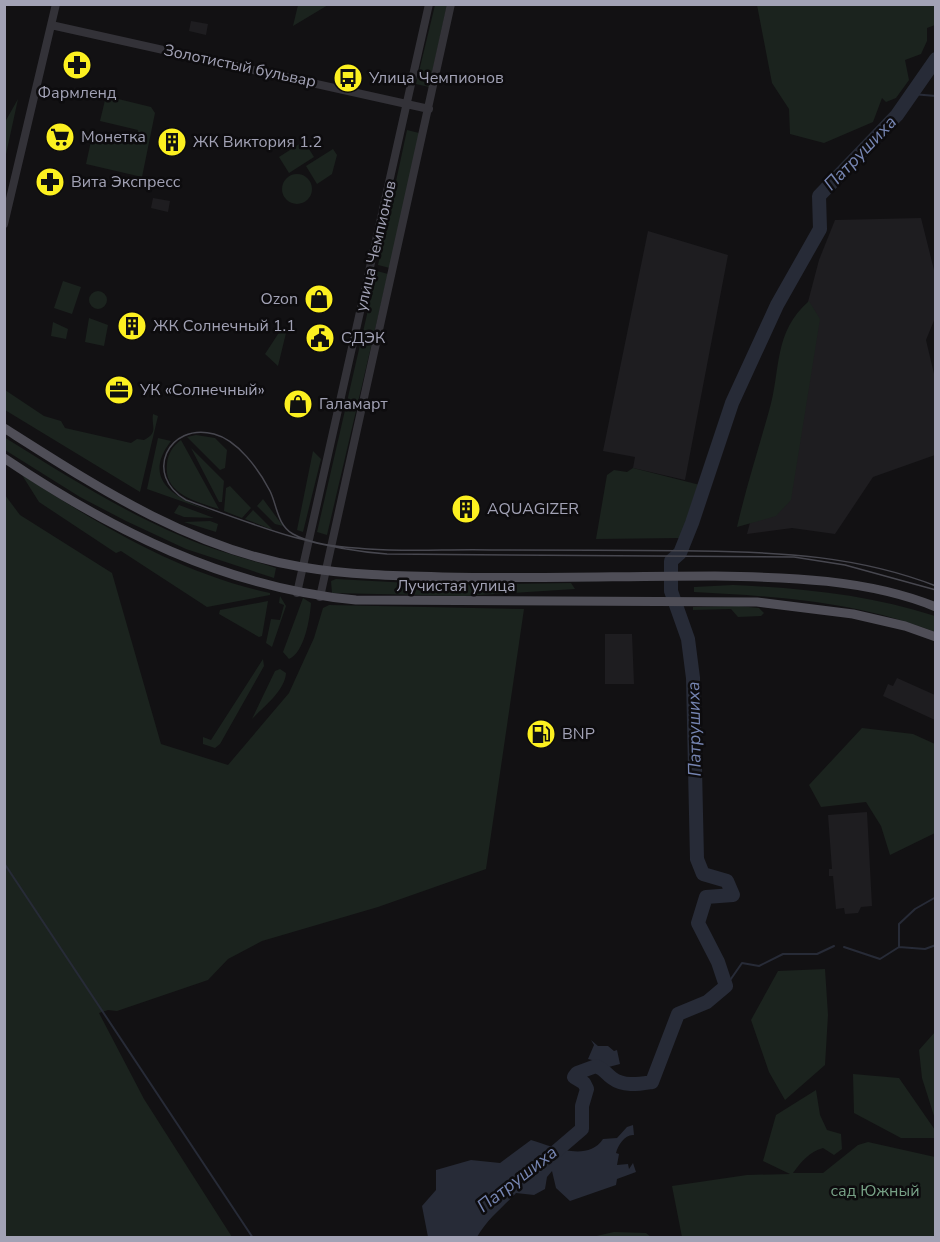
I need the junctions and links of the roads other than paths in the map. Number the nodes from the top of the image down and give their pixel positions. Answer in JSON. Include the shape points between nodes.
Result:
{"nodes":[{"id":1,"x":56,"y":4,"type":"edge"},
{"id":2,"x":429,"y":4,"type":"edge"},
{"id":3,"x":451,"y":4,"type":"edge"},
{"id":4,"x":51,"y":25,"type":"junction"},
{"id":5,"x":407,"y":103,"type":"junction"},
{"id":6,"x":429,"y":109,"type":"junction"},
{"id":7,"x":4,"y":224,"type":"edge"},
{"id":8,"x":4,"y":428,"type":"edge"},
{"id":9,"x":4,"y":458,"type":"edge"},
{"id":10,"x":302,"y":567,"type":"junction"},
{"id":11,"x":325,"y":571,"type":"junction"},
{"id":12,"x":297,"y":593,"type":"junction"},
{"id":13,"x":320,"y":597,"type":"junction"},
{"id":14,"x":936,"y":607,"type":"edge"},
{"id":15,"x":936,"y":637,"type":"edge"}],
"edges":[{"from":1,"to":4,"type":"street"},
{"from":2,"to":5,"type":"street","name":"улица Чемпионов"},
{"from":3,"to":6,"type":"street","name":"улица Чемпионов"},
{"from":4,"to":5,"type":"street","name":"Золотистый бульвар"},
{"from":4,"to":7,"type":"street"},
{"from":5,"to":6,"type":"street","name":"Золотистый бульвар"},
{"from":5,"to":10,"type":"street","name":"улица Чемпионов"},
{"from":6,"to":11,"type":"street","name":"улица Чемпионов"},
{"from":8,"to":10,"type":"main road","name":"Лучистая улица","via":[[101,489],[169,525],[232,549]]},
{"from":9,"to":12,"type":"main road","name":"Лучистая улица","via":[[77,506],[163,548],[234,577]]},
{"from":10,"to":11,"type":"main road","name":"Лучистая улица"},
{"from":10,"to":12,"type":"street","name":"улица Чемпионов"},
{"from":11,"to":13,"type":"street","name":"улица Чемпионов"},
{"from":11,"to":14,"type":"main road","name":"Лучистая улица","via":[[469,577],[770,577],[903,596]]},
{"from":12,"to":13,"type":"main road","name":"Лучистая улица"},
{"from":13,"to":15,"type":"main road","name":"Лучистая улица","via":[[414,602],[757,602],[830,610]]}]}
